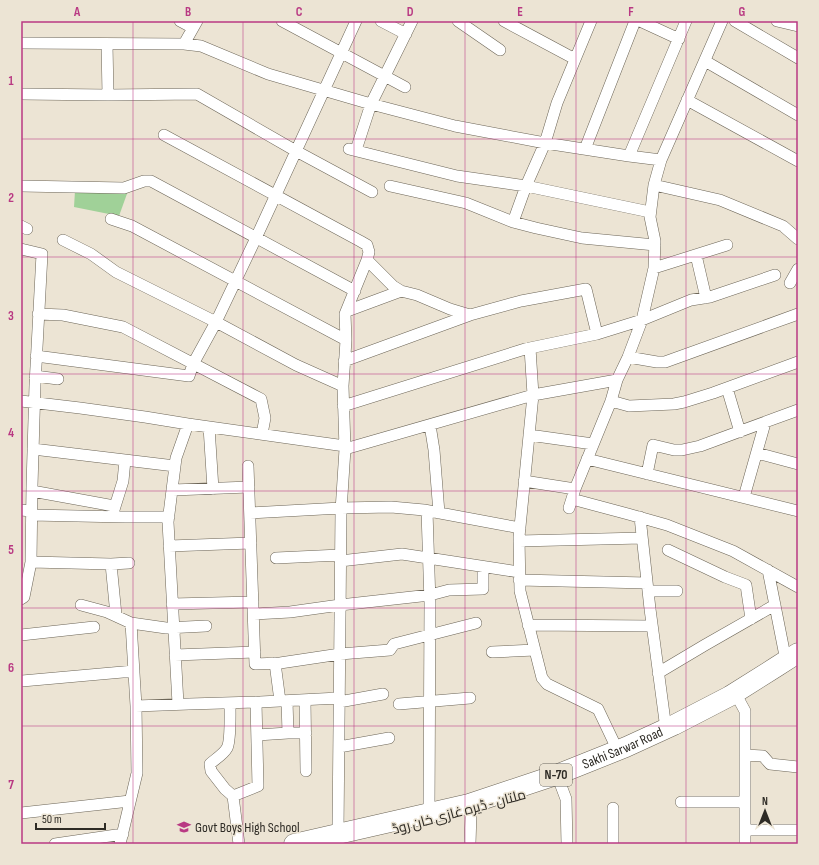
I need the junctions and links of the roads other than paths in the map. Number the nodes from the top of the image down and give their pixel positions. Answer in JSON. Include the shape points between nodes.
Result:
{"nodes":[{"id":1,"x":180,"y":21,"type":"edge"},
{"id":2,"x":282,"y":21,"type":"edge"},
{"id":3,"x":356,"y":21,"type":"edge"},
{"id":4,"x":381,"y":21,"type":"edge"},
{"id":5,"x":412,"y":21,"type":"edge"},
{"id":6,"x":458,"y":21,"type":"edge"},
{"id":7,"x":504,"y":21,"type":"edge"},
{"id":8,"x":591,"y":21,"type":"edge"},
{"id":9,"x":635,"y":21,"type":"edge"},
{"id":10,"x":640,"y":21,"type":"edge"},
{"id":11,"x":686,"y":21,"type":"edge"},
{"id":12,"x":722,"y":21,"type":"edge"},
{"id":13,"x":735,"y":21,"type":"edge"},
{"id":14,"x":777,"y":21,"type":"edge"},
{"id":15,"x":195,"y":24,"type":"edge"},
{"id":16,"x":474,"y":26,"type":"edge"},
{"id":17,"x":798,"y":26,"type":"edge"},
{"id":18,"x":406,"y":34,"type":"junction"},
{"id":19,"x":679,"y":38,"type":"junction"},
{"id":20,"x":21,"y":43,"type":"edge"},
{"id":21,"x":107,"y":44,"type":"junction"},
{"id":22,"x":184,"y":44,"type":"junction"},
{"id":23,"x":500,"y":50,"type":"dead end"},
{"id":24,"x":341,"y":53,"type":"junction"},
{"id":25,"x":798,"y":58,"type":"edge"},
{"id":26,"x":575,"y":59,"type":"junction"},
{"id":27,"x":705,"y":60,"type":"junction"},
{"id":28,"x":385,"y":76,"type":"junction"},
{"id":29,"x":405,"y":87,"type":"dead end"},
{"id":30,"x":324,"y":91,"type":"junction"},
{"id":31,"x":21,"y":94,"type":"edge"},
{"id":32,"x":108,"y":95,"type":"junction"},
{"id":33,"x":687,"y":100,"type":"junction"},
{"id":34,"x":371,"y":104,"type":"junction"},
{"id":35,"x":798,"y":114,"type":"edge"},
{"id":36,"x":164,"y":135,"type":"dead end"},
{"id":37,"x":545,"y":142,"type":"junction"},
{"id":38,"x":585,"y":149,"type":"junction"},
{"id":39,"x":296,"y":151,"type":"junction"},
{"id":40,"x":629,"y":156,"type":"junction"},
{"id":41,"x":661,"y":160,"type":"junction"},
{"id":42,"x":798,"y":161,"type":"edge"},
{"id":43,"x":654,"y":185,"type":"junction"},
{"id":44,"x":21,"y":186,"type":"edge"},
{"id":45,"x":390,"y":186,"type":"dead end"},
{"id":46,"x":526,"y":186,"type":"junction"},
{"id":47,"x":372,"y":192,"type":"dead end"},
{"id":48,"x":276,"y":195,"type":"junction"},
{"id":49,"x":650,"y":212,"type":"junction"},
{"id":50,"x":111,"y":219,"type":"dead end"},
{"id":51,"x":513,"y":222,"type":"junction"},
{"id":52,"x":256,"y":238,"type":"junction"},
{"id":53,"x":798,"y":239,"type":"edge"},
{"id":54,"x":63,"y":240,"type":"dead end"},
{"id":55,"x":655,"y":245,"type":"junction"},
{"id":56,"x":727,"y":245,"type":"dead end"},
{"id":57,"x":21,"y":249,"type":"edge"},
{"id":58,"x":696,"y":255,"type":"junction"},
{"id":59,"x":367,"y":260,"type":"junction"},
{"id":60,"x":654,"y":268,"type":"junction"},
{"id":61,"x":798,"y":270,"type":"edge"},
{"id":62,"x":774,"y":275,"type":"dead end"},
{"id":63,"x":236,"y":280,"type":"junction"},
{"id":64,"x":790,"y":283,"type":"dead end"},
{"id":65,"x":355,"y":291,"type":"junction"},
{"id":66,"x":400,"y":291,"type":"junction"},
{"id":67,"x":706,"y":298,"type":"junction"},
{"id":68,"x":347,"y":310,"type":"junction"},
{"id":69,"x":38,"y":314,"type":"junction"},
{"id":70,"x":798,"y":314,"type":"edge"},
{"id":71,"x":470,"y":315,"type":"junction"},
{"id":72,"x":642,"y":320,"type":"junction"},
{"id":73,"x":216,"y":322,"type":"junction"},
{"id":74,"x":597,"y":334,"type":"junction"},
{"id":75,"x":346,"y":340,"type":"junction"},
{"id":76,"x":530,"y":348,"type":"junction"},
{"id":77,"x":36,"y":356,"type":"junction"},
{"id":78,"x":628,"y":357,"type":"junction"},
{"id":79,"x":344,"y":361,"type":"junction"},
{"id":80,"x":798,"y":362,"type":"edge"},
{"id":81,"x":193,"y":364,"type":"junction"},
{"id":82,"x":35,"y":376,"type":"junction"},
{"id":83,"x":58,"y":379,"type":"dead end"},
{"id":84,"x":617,"y":380,"type":"junction"},
{"id":85,"x":343,"y":386,"type":"junction"},
{"id":86,"x":728,"y":388,"type":"junction"},
{"id":87,"x":533,"y":395,"type":"junction"},
{"id":88,"x":21,"y":401,"type":"edge"},
{"id":89,"x":611,"y":401,"type":"junction"},
{"id":90,"x":34,"y":402,"type":"junction"},
{"id":91,"x":343,"y":406,"type":"junction"},
{"id":92,"x":798,"y":410,"type":"edge"},
{"id":93,"x":765,"y":423,"type":"junction"},
{"id":94,"x":188,"y":424,"type":"junction"},
{"id":95,"x":430,"y":425,"type":"junction"},
{"id":96,"x":209,"y":427,"type":"junction"},
{"id":97,"x":740,"y":432,"type":"junction"},
{"id":98,"x":262,"y":434,"type":"junction"},
{"id":99,"x":529,"y":436,"type":"junction"},
{"id":100,"x":593,"y":444,"type":"junction"},
{"id":101,"x":345,"y":448,"type":"junction"},
{"id":102,"x":33,"y":449,"type":"junction"},
{"id":103,"x":757,"y":453,"type":"junction"},
{"id":104,"x":587,"y":459,"type":"junction"},
{"id":105,"x":125,"y":460,"type":"junction"},
{"id":106,"x":798,"y":464,"type":"edge"},
{"id":107,"x":175,"y":466,"type":"junction"},
{"id":108,"x":248,"y":466,"type":"dead end"},
{"id":109,"x":647,"y":474,"type":"junction"},
{"id":110,"x":524,"y":481,"type":"junction"},
{"id":111,"x":249,"y":487,"type":"junction"},
{"id":112,"x":213,"y":489,"type":"junction"},
{"id":113,"x":173,"y":490,"type":"junction"},
{"id":114,"x":32,"y":491,"type":"junction"},
{"id":115,"x":744,"y":497,"type":"junction"},
{"id":116,"x":572,"y":499,"type":"junction"},
{"id":117,"x":341,"y":508,"type":"junction"},
{"id":118,"x":427,"y":511,"type":"junction"},
{"id":119,"x":798,"y":511,"type":"edge"},
{"id":120,"x":28,"y":512,"type":"edge"},
{"id":121,"x":113,"y":512,"type":"junction"},
{"id":122,"x":250,"y":513,"type":"junction"},
{"id":123,"x":439,"y":513,"type":"junction"},
{"id":124,"x":169,"y":517,"type":"junction"},
{"id":125,"x":640,"y":517,"type":"junction"},
{"id":126,"x":520,"y":528,"type":"junction"},
{"id":127,"x":642,"y":538,"type":"junction"},
{"id":128,"x":519,"y":541,"type":"junction"},
{"id":129,"x":251,"y":543,"type":"junction"},
{"id":130,"x":169,"y":546,"type":"junction"},
{"id":131,"x":668,"y":550,"type":"dead end"},
{"id":132,"x":276,"y":558,"type":"dead end"},
{"id":133,"x":340,"y":558,"type":"junction"},
{"id":134,"x":429,"y":558,"type":"junction"},
{"id":135,"x":31,"y":562,"type":"junction"},
{"id":136,"x":129,"y":563,"type":"dead end"},
{"id":137,"x":112,"y":564,"type":"junction"},
{"id":138,"x":483,"y":566,"type":"junction"},
{"id":139,"x":768,"y":570,"type":"junction"},
{"id":140,"x":519,"y":576,"type":"junction"},
{"id":141,"x":648,"y":587,"type":"junction"},
{"id":142,"x":798,"y":587,"type":"edge"},
{"id":143,"x":677,"y":591,"type":"dead end"},
{"id":144,"x":430,"y":595,"type":"junction"},
{"id":145,"x":21,"y":599,"type":"edge"},
{"id":146,"x":253,"y":602,"type":"junction"},
{"id":147,"x":172,"y":604,"type":"junction"},
{"id":148,"x":81,"y":605,"type":"dead end"},
{"id":149,"x":340,"y":605,"type":"junction"},
{"id":150,"x":775,"y":605,"type":"junction"},
{"id":151,"x":254,"y":614,"type":"junction"},
{"id":152,"x":116,"y":615,"type":"junction"},
{"id":153,"x":751,"y":619,"type":"junction"},
{"id":154,"x":131,"y":623,"type":"junction"},
{"id":155,"x":476,"y":623,"type":"dead end"},
{"id":156,"x":528,"y":625,"type":"junction"},
{"id":157,"x":206,"y":626,"type":"dead end"},
{"id":158,"x":652,"y":626,"type":"junction"},
{"id":159,"x":94,"y":627,"type":"dead end"},
{"id":160,"x":173,"y":628,"type":"junction"},
{"id":161,"x":21,"y":635,"type":"edge"},
{"id":162,"x":430,"y":635,"type":"junction"},
{"id":163,"x":535,"y":650,"type":"junction"},
{"id":164,"x":255,"y":652,"type":"junction"},
{"id":165,"x":492,"y":652,"type":"dead end"},
{"id":166,"x":340,"y":654,"type":"junction"},
{"id":167,"x":175,"y":655,"type":"junction"},
{"id":168,"x":794,"y":659,"type":"edge"},
{"id":169,"x":275,"y":664,"type":"junction"},
{"id":170,"x":134,"y":671,"type":"junction"},
{"id":171,"x":658,"y":673,"type":"junction"},
{"id":172,"x":22,"y":681,"type":"dead end"},
{"id":173,"x":383,"y":694,"type":"dead end"},
{"id":174,"x":470,"y":698,"type":"dead end"},
{"id":175,"x":305,"y":700,"type":"junction"},
{"id":176,"x":339,"y":700,"type":"junction"},
{"id":177,"x":739,"y":700,"type":"junction"},
{"id":178,"x":284,"y":701,"type":"junction"},
{"id":179,"x":430,"y":701,"type":"junction"},
{"id":180,"x":256,"y":702,"type":"junction"},
{"id":181,"x":230,"y":703,"type":"junction"},
{"id":182,"x":178,"y":704,"type":"junction"},
{"id":183,"x":399,"y":704,"type":"dead end"},
{"id":184,"x":136,"y":706,"type":"junction"},
{"id":185,"x":698,"y":718,"type":"junction"},
{"id":186,"x":666,"y":729,"type":"junction"},
{"id":187,"x":288,"y":732,"type":"junction"},
{"id":188,"x":306,"y":733,"type":"junction"},
{"id":189,"x":257,"y":735,"type":"junction"},
{"id":190,"x":389,"y":738,"type":"dead end"},
{"id":191,"x":339,"y":747,"type":"junction"},
{"id":192,"x":618,"y":751,"type":"junction"},
{"id":193,"x":745,"y":755,"type":"junction"},
{"id":194,"x":798,"y":767,"type":"edge"},
{"id":195,"x":306,"y":771,"type":"dead end"},
{"id":196,"x":560,"y":783,"type":"junction"},
{"id":197,"x":233,"y":796,"type":"junction"},
{"id":198,"x":130,"y":801,"type":"junction"},
{"id":199,"x":681,"y":802,"type":"dead end"},
{"id":200,"x":745,"y":802,"type":"junction"},
{"id":201,"x":470,"y":808,"type":"junction"},
{"id":202,"x":614,"y":808,"type":"dead end"},
{"id":203,"x":21,"y":813,"type":"edge"},
{"id":204,"x":429,"y":813,"type":"junction"},
{"id":205,"x":745,"y":830,"type":"junction"},
{"id":206,"x":798,"y":830,"type":"edge"},
{"id":207,"x":121,"y":839,"type":"edge"},
{"id":208,"x":335,"y":839,"type":"edge"},
{"id":209,"x":55,"y":844,"type":"edge"},
{"id":210,"x":239,"y":844,"type":"edge"},
{"id":211,"x":294,"y":844,"type":"edge"},
{"id":212,"x":470,"y":844,"type":"edge"},
{"id":213,"x":567,"y":844,"type":"edge"},
{"id":214,"x":613,"y":844,"type":"edge"},
{"id":215,"x":745,"y":844,"type":"edge"}],
"edges":[{"from":1,"to":15,"type":"street"},
{"from":2,"to":24,"type":"street"},
{"from":3,"to":24,"type":"street"},
{"from":4,"to":18,"type":"street"},
{"from":5,"to":18,"type":"street"},
{"from":6,"to":16,"type":"street"},
{"from":7,"to":26,"type":"street"},
{"from":8,"to":26,"type":"street"},
{"from":9,"to":38,"type":"street"},
{"from":10,"to":19,"type":"street"},
{"from":11,"to":19,"type":"street"},
{"from":12,"to":27,"type":"street"},
{"from":13,"to":25,"type":"street"},
{"from":14,"to":17,"type":"street"},
{"from":15,"to":22,"type":"street"},
{"from":16,"to":23,"type":"street"},
{"from":18,"to":28,"type":"street"},
{"from":19,"to":40,"type":"street"},
{"from":20,"to":21,"type":"street"},
{"from":21,"to":22,"type":"street"},
{"from":21,"to":32,"type":"street"},
{"from":22,"to":30,"type":"street","via":[[201,46],[268,74]]},
{"from":24,"to":28,"type":"street"},
{"from":24,"to":30,"type":"street"},
{"from":26,"to":37,"type":"street"},
{"from":27,"to":33,"type":"street"},
{"from":27,"to":35,"type":"street"},
{"from":28,"to":29,"type":"street"},
{"from":28,"to":34,"type":"street"},
{"from":30,"to":34,"type":"street"},
{"from":30,"to":39,"type":"street"},
{"from":31,"to":32,"type":"street"},
{"from":32,"to":39,"type":"street","via":[[197,94]]},
{"from":33,"to":41,"type":"street"},
{"from":33,"to":42,"type":"street"},
{"from":34,"to":37,"type":"street","via":[[454,126]]},
{"from":34,"to":46,"type":"street","via":[[352,149],[457,176]]},
{"from":36,"to":48,"type":"street"},
{"from":37,"to":38,"type":"street"},
{"from":37,"to":46,"type":"street"},
{"from":38,"to":40,"type":"street"},
{"from":39,"to":47,"type":"street"},
{"from":39,"to":48,"type":"street"},
{"from":40,"to":41,"type":"street"},
{"from":41,"to":43,"type":"street"},
{"from":43,"to":49,"type":"street"},
{"from":43,"to":53,"type":"street","via":[[720,200],[783,226]]},
{"from":44,"to":52,"type":"street","via":[[124,188],[152,181]]},
{"from":45,"to":51,"type":"street","via":[[466,203]]},
{"from":46,"to":49,"type":"street"},
{"from":46,"to":51,"type":"street"},
{"from":48,"to":52,"type":"street"},
{"from":48,"to":59,"type":"street","via":[[367,246]]},
{"from":49,"to":55,"type":"street"},
{"from":50,"to":63,"type":"street","via":[[132,226]]},
{"from":51,"to":55,"type":"street","via":[[582,238]]},
{"from":52,"to":63,"type":"street"},
{"from":52,"to":65,"type":"street"},
{"from":54,"to":73,"type":"street","via":[[91,254],[116,272]]},
{"from":55,"to":60,"type":"street"},
{"from":56,"to":58,"type":"street"},
{"from":57,"to":69,"type":"street","via":[[42,254]]},
{"from":58,"to":60,"type":"street"},
{"from":58,"to":67,"type":"street"},
{"from":59,"to":65,"type":"street"},
{"from":59,"to":66,"type":"street"},
{"from":60,"to":72,"type":"street"},
{"from":61,"to":64,"type":"street"},
{"from":62,"to":67,"type":"street"},
{"from":63,"to":73,"type":"street"},
{"from":63,"to":75,"type":"street"},
{"from":65,"to":68,"type":"street"},
{"from":66,"to":68,"type":"street"},
{"from":66,"to":71,"type":"street"},
{"from":67,"to":72,"type":"street","via":[[691,300]]},
{"from":68,"to":75,"type":"street"},
{"from":69,"to":77,"type":"street"},
{"from":69,"to":81,"type":"street","via":[[63,315],[123,328]]},
{"from":70,"to":78,"type":"street","via":[[665,362]]},
{"from":71,"to":74,"type":"street","via":[[521,301],[586,289]]},
{"from":71,"to":79,"type":"street"},
{"from":72,"to":74,"type":"street"},
{"from":72,"to":78,"type":"street"},
{"from":73,"to":81,"type":"street"},
{"from":73,"to":85,"type":"street","via":[[296,365]]},
{"from":74,"to":76,"type":"street"},
{"from":75,"to":79,"type":"street"},
{"from":76,"to":87,"type":"street"},
{"from":76,"to":91,"type":"street"},
{"from":77,"to":81,"type":"street","via":[[189,376]]},
{"from":77,"to":82,"type":"street"},
{"from":78,"to":84,"type":"street"},
{"from":79,"to":85,"type":"street"},
{"from":80,"to":86,"type":"street"},
{"from":81,"to":98,"type":"street","via":[[261,399],[265,418]]},
{"from":82,"to":83,"type":"street"},
{"from":82,"to":90,"type":"street"},
{"from":84,"to":87,"type":"street"},
{"from":84,"to":89,"type":"street"},
{"from":85,"to":91,"type":"street"},
{"from":86,"to":89,"type":"street","via":[[674,404],[629,406]]},
{"from":86,"to":97,"type":"street"},
{"from":87,"to":95,"type":"street"},
{"from":87,"to":99,"type":"street"},
{"from":88,"to":90,"type":"street"},
{"from":89,"to":100,"type":"street"},
{"from":90,"to":94,"type":"street"},
{"from":90,"to":102,"type":"street"},
{"from":91,"to":101,"type":"street"},
{"from":92,"to":93,"type":"street"},
{"from":93,"to":97,"type":"street"},
{"from":93,"to":103,"type":"street"},
{"from":94,"to":96,"type":"street"},
{"from":94,"to":107,"type":"street"},
{"from":95,"to":101,"type":"street"},
{"from":95,"to":123,"type":"street"},
{"from":96,"to":98,"type":"street"},
{"from":96,"to":112,"type":"street"},
{"from":97,"to":109,"type":"street","via":[[682,450],[653,445]]},
{"from":98,"to":101,"type":"street"},
{"from":99,"to":100,"type":"street"},
{"from":99,"to":110,"type":"street"},
{"from":100,"to":104,"type":"street"},
{"from":101,"to":117,"type":"street"},
{"from":102,"to":105,"type":"street"},
{"from":102,"to":114,"type":"street"},
{"from":103,"to":106,"type":"street"},
{"from":103,"to":115,"type":"street"},
{"from":104,"to":109,"type":"street"},
{"from":104,"to":116,"type":"street"},
{"from":105,"to":107,"type":"street"},
{"from":105,"to":121,"type":"street","via":[[123,481]]},
{"from":107,"to":113,"type":"street"},
{"from":108,"to":111,"type":"street"},
{"from":109,"to":115,"type":"street"},
{"from":110,"to":116,"type":"street"},
{"from":110,"to":126,"type":"street"},
{"from":111,"to":112,"type":"street"},
{"from":111,"to":122,"type":"street"},
{"from":112,"to":113,"type":"street"},
{"from":113,"to":124,"type":"street"},
{"from":114,"to":120,"type":"street"},
{"from":114,"to":121,"type":"street"},
{"from":115,"to":119,"type":"street"},
{"from":116,"to":125,"type":"street"},
{"from":117,"to":118,"type":"street","via":[[391,507]]},
{"from":117,"to":122,"type":"street"},
{"from":117,"to":133,"type":"street"},
{"from":118,"to":123,"type":"street"},
{"from":118,"to":134,"type":"street"},
{"from":120,"to":121,"type":"street"},
{"from":120,"to":135,"type":"street"},
{"from":121,"to":124,"type":"street"},
{"from":122,"to":129,"type":"street"},
{"from":123,"to":126,"type":"street"},
{"from":124,"to":130,"type":"street"},
{"from":125,"to":127,"type":"street"},
{"from":125,"to":139,"type":"street","via":[[733,551]]},
{"from":126,"to":128,"type":"street"},
{"from":127,"to":128,"type":"street"},
{"from":127,"to":141,"type":"street"},
{"from":128,"to":140,"type":"street"},
{"from":129,"to":130,"type":"street"},
{"from":129,"to":146,"type":"street"},
{"from":130,"to":147,"type":"street"},
{"from":131,"to":153,"type":"street","via":[[746,585]]},
{"from":132,"to":133,"type":"street"},
{"from":133,"to":134,"type":"street","via":[[402,554]]},
{"from":133,"to":149,"type":"street"},
{"from":134,"to":138,"type":"street"},
{"from":134,"to":144,"type":"street"},
{"from":135,"to":137,"type":"street"},
{"from":135,"to":145,"type":"street","via":[[24,597]]},
{"from":136,"to":137,"type":"street"},
{"from":137,"to":152,"type":"street"},
{"from":138,"to":140,"type":"street"},
{"from":138,"to":144,"type":"street","via":[[483,589],[449,590]]},
{"from":139,"to":142,"type":"street"},
{"from":139,"to":150,"type":"street"},
{"from":140,"to":141,"type":"street"},
{"from":140,"to":156,"type":"street"},
{"from":141,"to":143,"type":"street"},
{"from":141,"to":158,"type":"street"},
{"from":144,"to":149,"type":"street"},
{"from":144,"to":162,"type":"street"},
{"from":146,"to":147,"type":"street"},
{"from":146,"to":151,"type":"street"},
{"from":147,"to":160,"type":"street"},
{"from":148,"to":152,"type":"street"},
{"from":149,"to":151,"type":"street"},
{"from":149,"to":166,"type":"street"},
{"from":150,"to":153,"type":"street"},
{"from":150,"to":168,"type":"street"},
{"from":151,"to":164,"type":"street"},
{"from":152,"to":154,"type":"street"},
{"from":153,"to":171,"type":"street"},
{"from":154,"to":160,"type":"street"},
{"from":154,"to":170,"type":"street"},
{"from":155,"to":162,"type":"street"},
{"from":156,"to":158,"type":"street"},
{"from":156,"to":163,"type":"street"},
{"from":157,"to":160,"type":"street"},
{"from":158,"to":171,"type":"street"},
{"from":159,"to":161,"type":"street"},
{"from":160,"to":167,"type":"street"},
{"from":162,"to":166,"type":"street","via":[[394,644],[390,650]]},
{"from":162,"to":179,"type":"street"},
{"from":163,"to":165,"type":"street"},
{"from":163,"to":192,"type":"street","via":[[542,678],[547,684],[598,709]]},
{"from":164,"to":167,"type":"street"},
{"from":164,"to":169,"type":"street","via":[[255,664]]},
{"from":166,"to":169,"type":"street"},
{"from":166,"to":176,"type":"street"},
{"from":167,"to":182,"type":"street"},
{"from":168,"to":177,"type":"highway","name":"ملتان - ڈیرہ غازی خان روڈ","number":"N-70","via":[[785,674]]},
{"from":168,"to":185,"type":"highway","name":"Sakhi Sarwar Road","number":"N-70"},
{"from":169,"to":178,"type":"street"},
{"from":170,"to":172,"type":"street"},
{"from":170,"to":184,"type":"street"},
{"from":171,"to":186,"type":"street"},
{"from":173,"to":176,"type":"street"},
{"from":174,"to":179,"type":"street"},
{"from":175,"to":176,"type":"street"},
{"from":175,"to":178,"type":"street"},
{"from":175,"to":188,"type":"street"},
{"from":176,"to":191,"type":"street"},
{"from":177,"to":185,"type":"highway","name":"ملتان - ڈیرہ غازی خان روڈ","number":"N-70"},
{"from":177,"to":193,"type":"street","via":[[745,711]]},
{"from":178,"to":180,"type":"street"},
{"from":178,"to":187,"type":"street"},
{"from":179,"to":183,"type":"street"},
{"from":179,"to":204,"type":"street"},
{"from":180,"to":181,"type":"street"},
{"from":180,"to":189,"type":"street"},
{"from":181,"to":182,"type":"street"},
{"from":181,"to":197,"type":"street","via":[[227,748],[210,764],[211,771]]},
{"from":182,"to":184,"type":"street"},
{"from":184,"to":198,"type":"street","via":[[137,773]]},
{"from":185,"to":186,"type":"highway","name":"Sakhi Sarwar Road","number":"N-70"},
{"from":185,"to":196,"type":"highway","name":"ملتان - ڈیرہ غازی خان روڈ","number":"N-70","via":[[643,750]]},
{"from":186,"to":192,"type":"highway","name":"Sakhi Sarwar Road","number":"N-70"},
{"from":187,"to":188,"type":"street"},
{"from":187,"to":189,"type":"street"},
{"from":188,"to":195,"type":"street"},
{"from":189,"to":197,"type":"street","via":[[258,786]]},
{"from":190,"to":191,"type":"street"},
{"from":191,"to":208,"type":"street"},
{"from":192,"to":201,"type":"highway","name":"Sakhi Sarwar Road","number":"N-70"},
{"from":193,"to":194,"type":"street","via":[[763,756],[770,764]]},
{"from":193,"to":200,"type":"street"},
{"from":196,"to":201,"type":"highway","name":"ملتان - ڈیرہ غازی خان روڈ","number":"N-70"},
{"from":196,"to":213,"type":"street","via":[[566,799]]},
{"from":197,"to":210,"type":"street"},
{"from":198,"to":203,"type":"street"},
{"from":198,"to":207,"type":"street"},
{"from":199,"to":200,"type":"street"},
{"from":200,"to":205,"type":"street"},
{"from":201,"to":204,"type":"highway","name":"Sakhi Sarwar Road","number":"N-70"},
{"from":201,"to":208,"type":"highway","name":"ملتان - ڈیرہ غازی خان روڈ","number":"N-70","via":[[432,822]]},
{"from":201,"to":212,"type":"street"},
{"from":202,"to":214,"type":"street"},
{"from":204,"to":208,"type":"highway","name":"Sakhi Sarwar Road","number":"N-70"},
{"from":205,"to":206,"type":"street"},
{"from":205,"to":215,"type":"street"},
{"from":207,"to":209,"type":"street"},
{"from":208,"to":211,"type":"highway","name":"Sakhi Sarwar Road","number":"N-70"}]}
